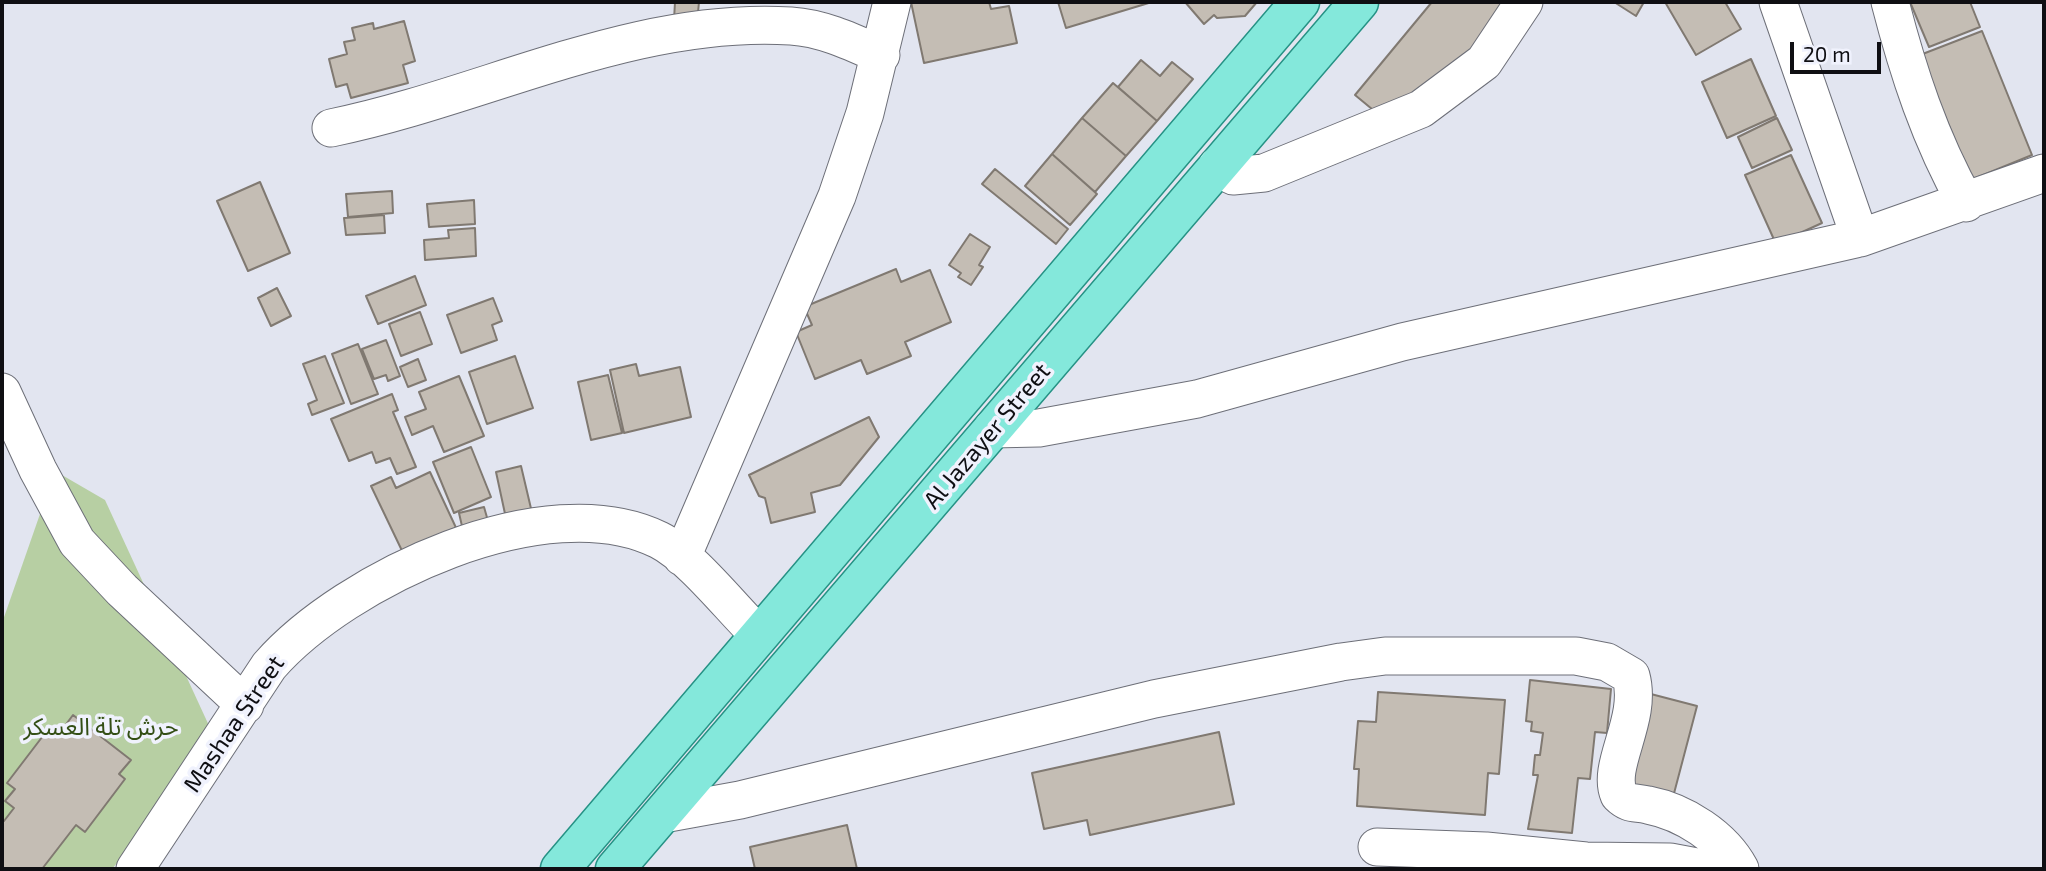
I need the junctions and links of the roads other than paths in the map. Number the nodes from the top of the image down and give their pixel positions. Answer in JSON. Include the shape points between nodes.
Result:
{"nodes":[{"id":1,"x":892,"y":2,"type":"edge"},
{"id":2,"x":1300,"y":2,"type":"edge"},
{"id":3,"x":1360,"y":2,"type":"edge"},
{"id":4,"x":1524,"y":2,"type":"edge"},
{"id":5,"x":1778,"y":2,"type":"edge"},
{"id":6,"x":1890,"y":2,"type":"edge"},
{"id":7,"x":881,"y":55,"type":"junction"},
{"id":8,"x":331,"y":128,"type":"dead end"},
{"id":9,"x":1217,"y":166,"type":"junction"},
{"id":10,"x":2044,"y":173,"type":"edge"},
{"id":11,"x":1966,"y":203,"type":"junction"},
{"id":12,"x":1860,"y":238,"type":"junction"},
{"id":13,"x":2,"y":392,"type":"edge"},
{"id":14,"x":992,"y":429,"type":"junction"},
{"id":15,"x":682,"y":556,"type":"junction"},
{"id":16,"x":759,"y":635,"type":"junction"},
{"id":17,"x":245,"y":705,"type":"junction"},
{"id":18,"x":663,"y":814,"type":"junction"},
{"id":19,"x":1377,"y":847,"type":"dead end"},
{"id":20,"x":135,"y":869,"type":"edge"},
{"id":21,"x":560,"y":869,"type":"edge"},
{"id":22,"x":615,"y":869,"type":"edge"},
{"id":23,"x":1707,"y":869,"type":"edge"},
{"id":24,"x":1740,"y":869,"type":"edge"}],
"edges":[{"from":1,"to":7,"type":"street"},
{"from":2,"to":16,"type":"main road","name":"Al Jazayer Street"},
{"from":3,"to":9,"type":"main road","name":"Al Jazayer Street"},
{"from":4,"to":9,"type":"street","via":[[1484,62],[1421,109],[1264,173],[1233,176]]},
{"from":5,"to":12,"type":"street"},
{"from":6,"to":11,"type":"street","via":[[1911,82],[1947,170]]},
{"from":7,"to":8,"type":"street","via":[[837,35],[792,26],[697,28],[662,33],[463,94]]},
{"from":7,"to":15,"type":"street","via":[[837,196]]},
{"from":9,"to":14,"type":"main road","name":"Al Jazayer Street"},
{"from":10,"to":11,"type":"street"},
{"from":11,"to":12,"type":"street"},
{"from":12,"to":14,"type":"street","via":[[1402,342],[1197,399],[1062,425]]},
{"from":13,"to":17,"type":"street","via":[[77,542]]},
{"from":14,"to":18,"type":"main road","name":"Al Jazayer Street"},
{"from":15,"to":16,"type":"street","name":"Mashaa Street"},
{"from":15,"to":17,"type":"street","name":"Mashaa Street","via":[[659,540],[623,529],[576,524],[500,533],[442,551],[389,577],[306,630],[269,666]]},
{"from":16,"to":21,"type":"main road","name":"Al Jazayer Street"},
{"from":17,"to":20,"type":"street","name":"Mashaa Street"},
{"from":18,"to":22,"type":"main road","name":"Al Jazayer Street"},
{"from":18,"to":24,"type":"street","via":[[740,800],[1268,674],[1385,656],[1576,656],[1607,662],[1632,676],[1635,699],[1616,768],[1619,795],[1630,804],[1648,805],[1709,833],[1726,847]]},
{"from":19,"to":23,"type":"street","via":[[1670,862]]}]}
